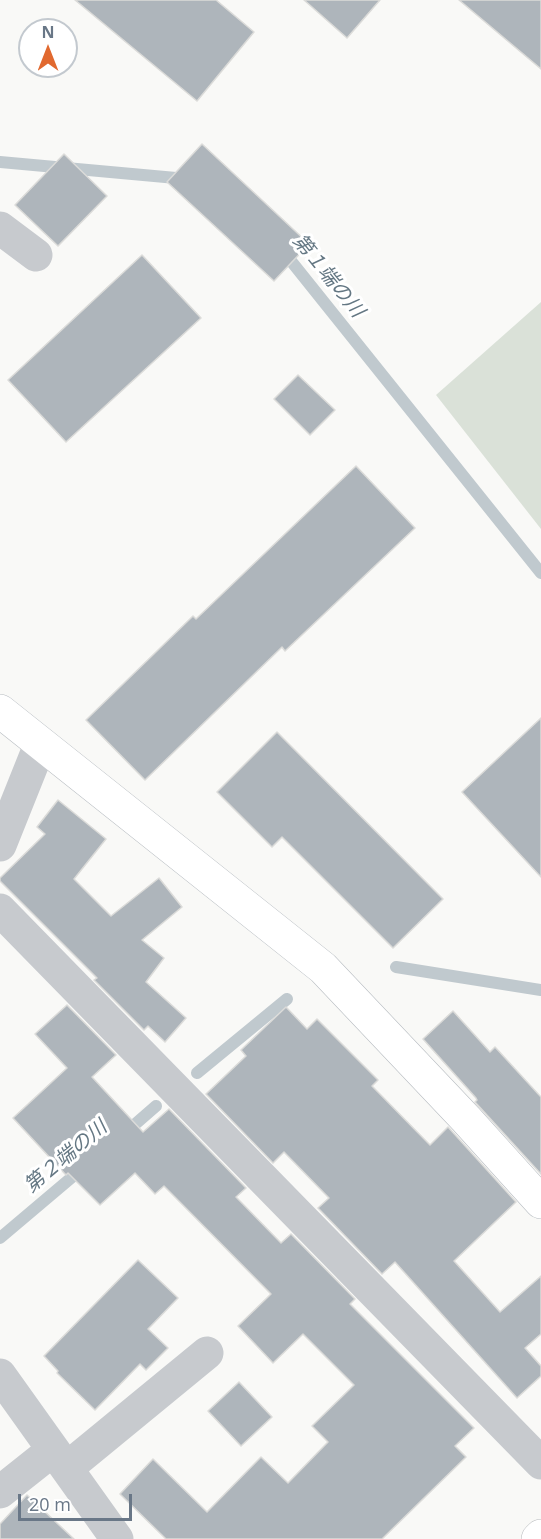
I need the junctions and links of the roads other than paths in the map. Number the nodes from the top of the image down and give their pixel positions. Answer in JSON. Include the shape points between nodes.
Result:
{"nodes":[{"id":1,"x":0,"y":228,"type":"edge"},
{"id":2,"x":36,"y":255,"type":"dead end"},
{"id":3,"x":0,"y":711,"type":"edge"},
{"id":4,"x":40,"y":745,"type":"junction"},
{"id":5,"x":0,"y":845,"type":"edge"},
{"id":6,"x":0,"y":910,"type":"edge"},
{"id":7,"x":541,"y":1202,"type":"edge"},
{"id":8,"x":207,"y":1353,"type":"dead end"},
{"id":9,"x":0,"y":1375,"type":"edge"},
{"id":10,"x":60,"y":1459,"type":"junction"},
{"id":11,"x":541,"y":1463,"type":"edge"},
{"id":12,"x":0,"y":1492,"type":"edge"},
{"id":13,"x":541,"y":1536,"type":"edge"},
{"id":14,"x":117,"y":1539,"type":"edge"},
{"id":15,"x":537,"y":1539,"type":"edge"}],
"edges":[{"from":1,"to":2,"type":"street"},
{"from":3,"to":4,"type":"main road"},
{"from":4,"to":5,"type":"street"},
{"from":4,"to":7,"type":"main road","via":[[323,969]]},
{"from":6,"to":11,"type":"street"},
{"from":8,"to":10,"type":"street"},
{"from":9,"to":10,"type":"street"},
{"from":10,"to":12,"type":"street"},
{"from":10,"to":14,"type":"street"},
{"from":13,"to":15,"type":"main road"}]}
